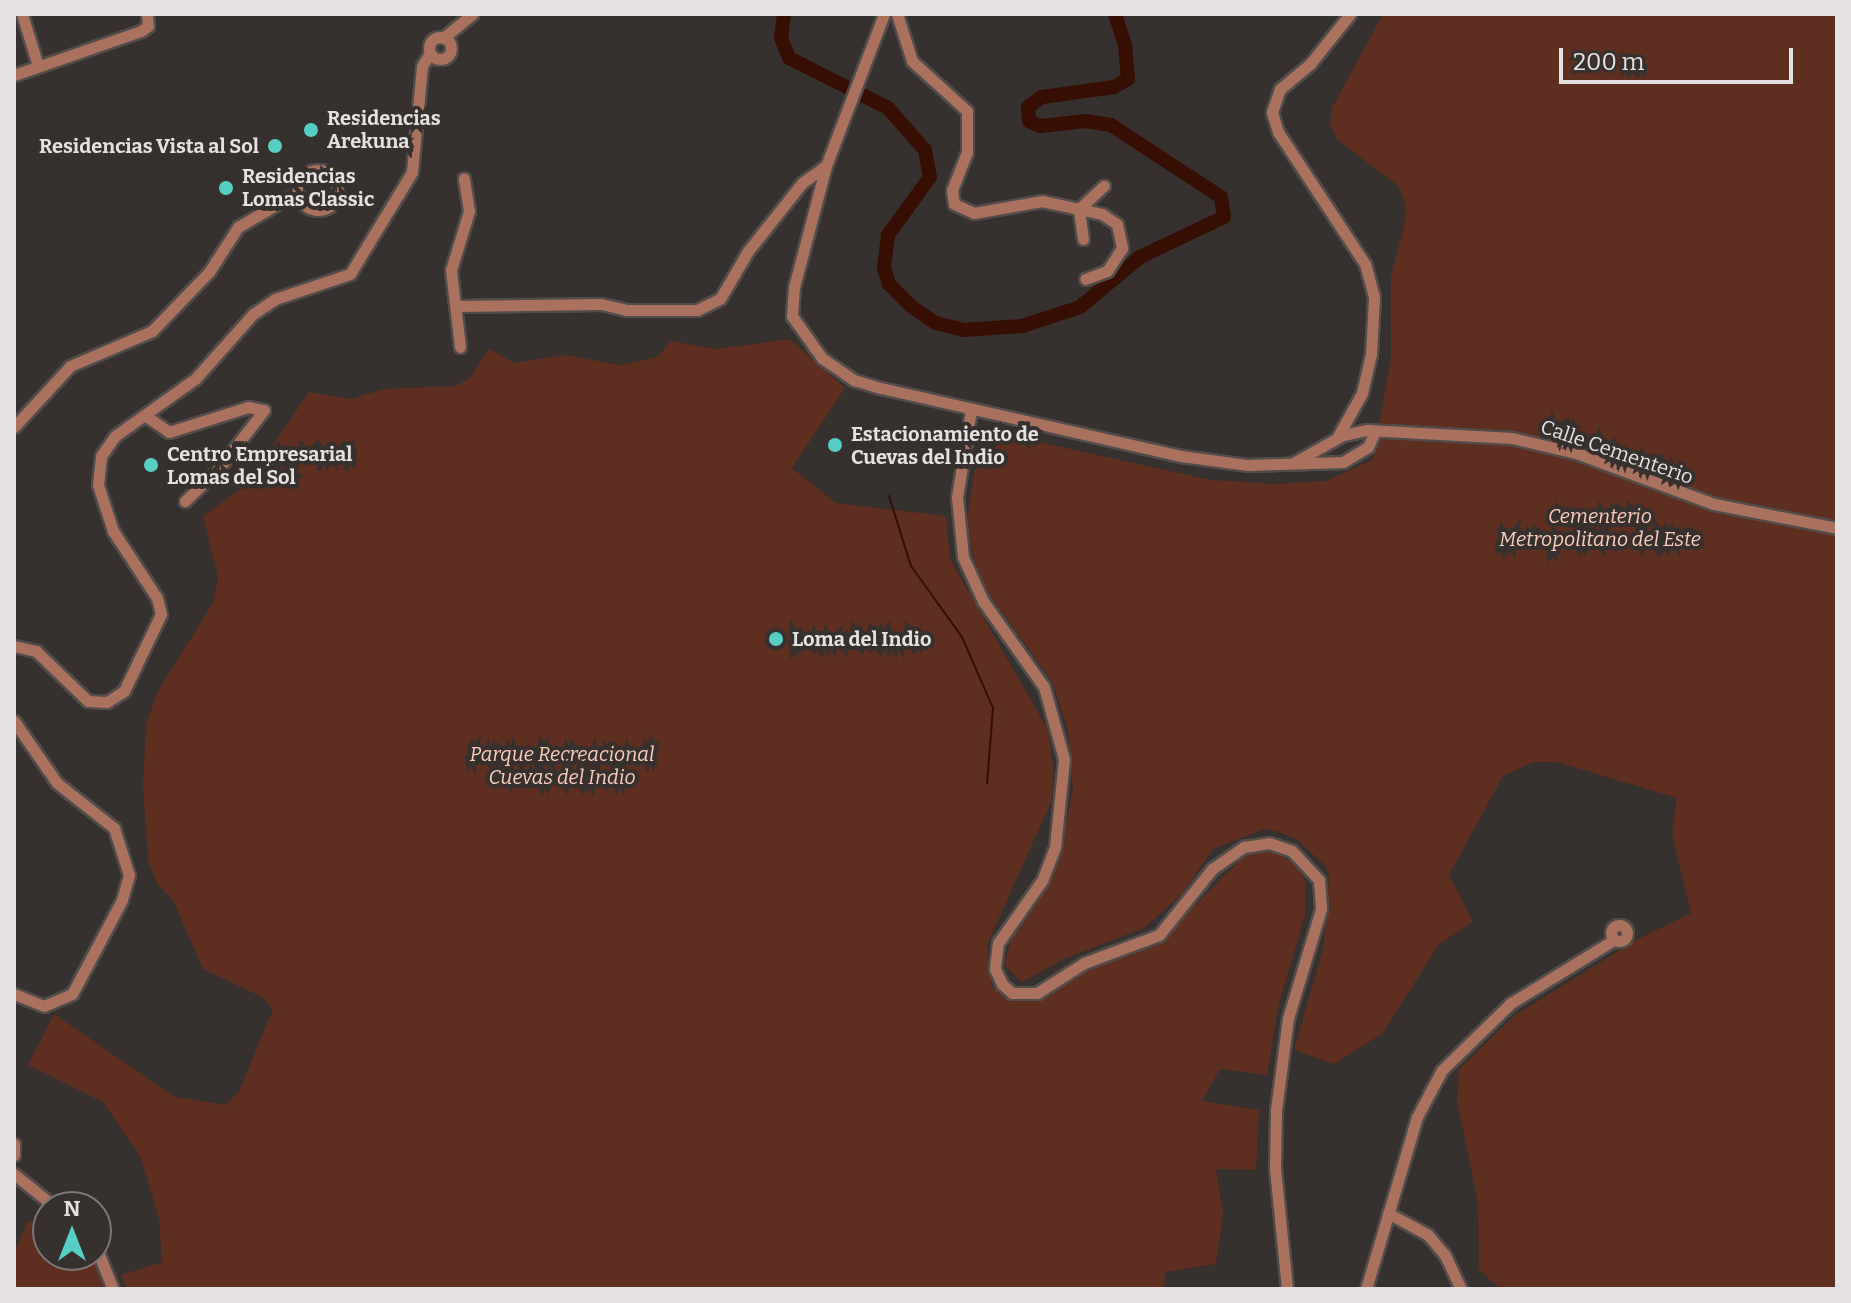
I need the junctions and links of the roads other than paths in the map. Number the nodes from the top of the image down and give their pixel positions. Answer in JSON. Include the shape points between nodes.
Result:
{"nodes":[{"id":1,"x":22,"y":14,"type":"edge"},
{"id":2,"x":147,"y":14,"type":"edge"},
{"id":3,"x":473,"y":14,"type":"edge"},
{"id":4,"x":884,"y":14,"type":"edge"},
{"id":5,"x":897,"y":14,"type":"edge"},
{"id":6,"x":1350,"y":14,"type":"edge"},
{"id":7,"x":38,"y":66,"type":"junction"},
{"id":8,"x":14,"y":75,"type":"edge"},
{"id":9,"x":826,"y":166,"type":"junction"},
{"id":10,"x":464,"y":178,"type":"dead end"},
{"id":11,"x":1104,"y":186,"type":"dead end"},
{"id":12,"x":298,"y":192,"type":"dead end"},
{"id":13,"x":1079,"y":209,"type":"junction"},
{"id":14,"x":1083,"y":239,"type":"dead end"},
{"id":15,"x":1085,"y":279,"type":"dead end"},
{"id":16,"x":457,"y":306,"type":"junction"},
{"id":17,"x":460,"y":347,"type":"dead end"},
{"id":18,"x":971,"y":410,"type":"junction"},
{"id":19,"x":146,"y":416,"type":"junction"},
{"id":20,"x":14,"y":427,"type":"edge"},
{"id":21,"x":1375,"y":431,"type":"junction"},
{"id":22,"x":1340,"y":436,"type":"junction"},
{"id":23,"x":1352,"y":458,"type":"junction"},
{"id":24,"x":1286,"y":466,"type":"junction"},
{"id":25,"x":185,"y":501,"type":"dead end"},
{"id":26,"x":1837,"y":528,"type":"edge"},
{"id":27,"x":14,"y":646,"type":"edge"},
{"id":28,"x":14,"y":721,"type":"edge"},
{"id":29,"x":1614,"y":940,"type":"dead end"},
{"id":30,"x":14,"y":994,"type":"edge"},
{"id":31,"x":14,"y":1144,"type":"edge"},
{"id":32,"x":14,"y":1155,"type":"edge"},
{"id":33,"x":14,"y":1174,"type":"edge"},
{"id":34,"x":35,"y":1191,"type":"edge"},
{"id":35,"x":1388,"y":1213,"type":"junction"},
{"id":36,"x":1287,"y":1289,"type":"edge"},
{"id":37,"x":1366,"y":1289,"type":"edge"},
{"id":38,"x":1461,"y":1289,"type":"edge"}],
"edges":[{"from":1,"to":7,"type":"street"},
{"from":2,"to":7,"type":"street","via":[[148,26],[141,31]]},
{"from":3,"to":19,"type":"street","via":[[443,38],[432,40],[422,66],[412,172],[364,257],[350,274],[275,299],[253,314],[195,379]]},
{"from":4,"to":9,"type":"street"},
{"from":5,"to":13,"type":"street","via":[[912,61],[967,111],[969,140],[952,190],[954,204],[974,213],[1042,201]]},
{"from":6,"to":22,"type":"street","via":[[1310,64],[1280,89],[1272,112],[1278,132],[1365,264],[1374,297],[1373,340],[1362,393]]},
{"from":7,"to":8,"type":"street"},
{"from":9,"to":16,"type":"street","via":[[802,183],[720,299],[697,310],[626,310],[601,304]]},
{"from":9,"to":18,"type":"street","via":[[792,298],[800,334],[822,358],[854,380]]},
{"from":10,"to":16,"type":"street","via":[[469,211],[451,270]]},
{"from":11,"to":13,"type":"street"},
{"from":12,"to":20,"type":"street","via":[[238,227],[209,272],[152,331],[70,366]]},
{"from":13,"to":14,"type":"street"},
{"from":13,"to":15,"type":"street","via":[[1109,219],[1122,237],[1122,248],[1107,271]]},
{"from":16,"to":17,"type":"street"},
{"from":18,"to":24,"type":"street","via":[[1181,456]]},
{"from":18,"to":36,"type":"street","via":[[957,497],[963,557],[983,601],[1044,687],[1064,759],[1055,847],[1043,879],[998,943],[995,969],[1002,984],[1012,993],[1037,993],[1084,963],[1159,935],[1212,869],[1244,847],[1269,843],[1292,851],[1319,880],[1321,909],[1288,1018],[1276,1110],[1275,1168]]},
{"from":19,"to":25,"type":"street","via":[[169,432],[248,407],[264,410],[220,467]]},
{"from":19,"to":27,"type":"street","via":[[115,436],[101,456],[98,485],[113,531],[157,598],[161,614],[129,684],[117,698],[88,701],[36,651]]},
{"from":21,"to":22,"type":"street","name":"Calle Cementerio"},
{"from":21,"to":23,"type":"street","via":[[1368,447]]},
{"from":21,"to":26,"type":"street","name":"Calle Cementerio","via":[[1545,443],[1714,504]]},
{"from":22,"to":23,"type":"street","via":[[1356,444]]},
{"from":22,"to":24,"type":"street"},
{"from":23,"to":24,"type":"street"},
{"from":28,"to":30,"type":"street","via":[[57,783],[114,828],[129,875],[122,900],[72,994],[44,1006]]},
{"from":29,"to":35,"type":"street","via":[[1511,1003],[1442,1070],[1417,1117]]},
{"from":31,"to":32,"type":"street"},
{"from":33,"to":34,"type":"street"},
{"from":35,"to":37,"type":"street"},
{"from":35,"to":38,"type":"street","via":[[1428,1235],[1445,1255]]}]}
